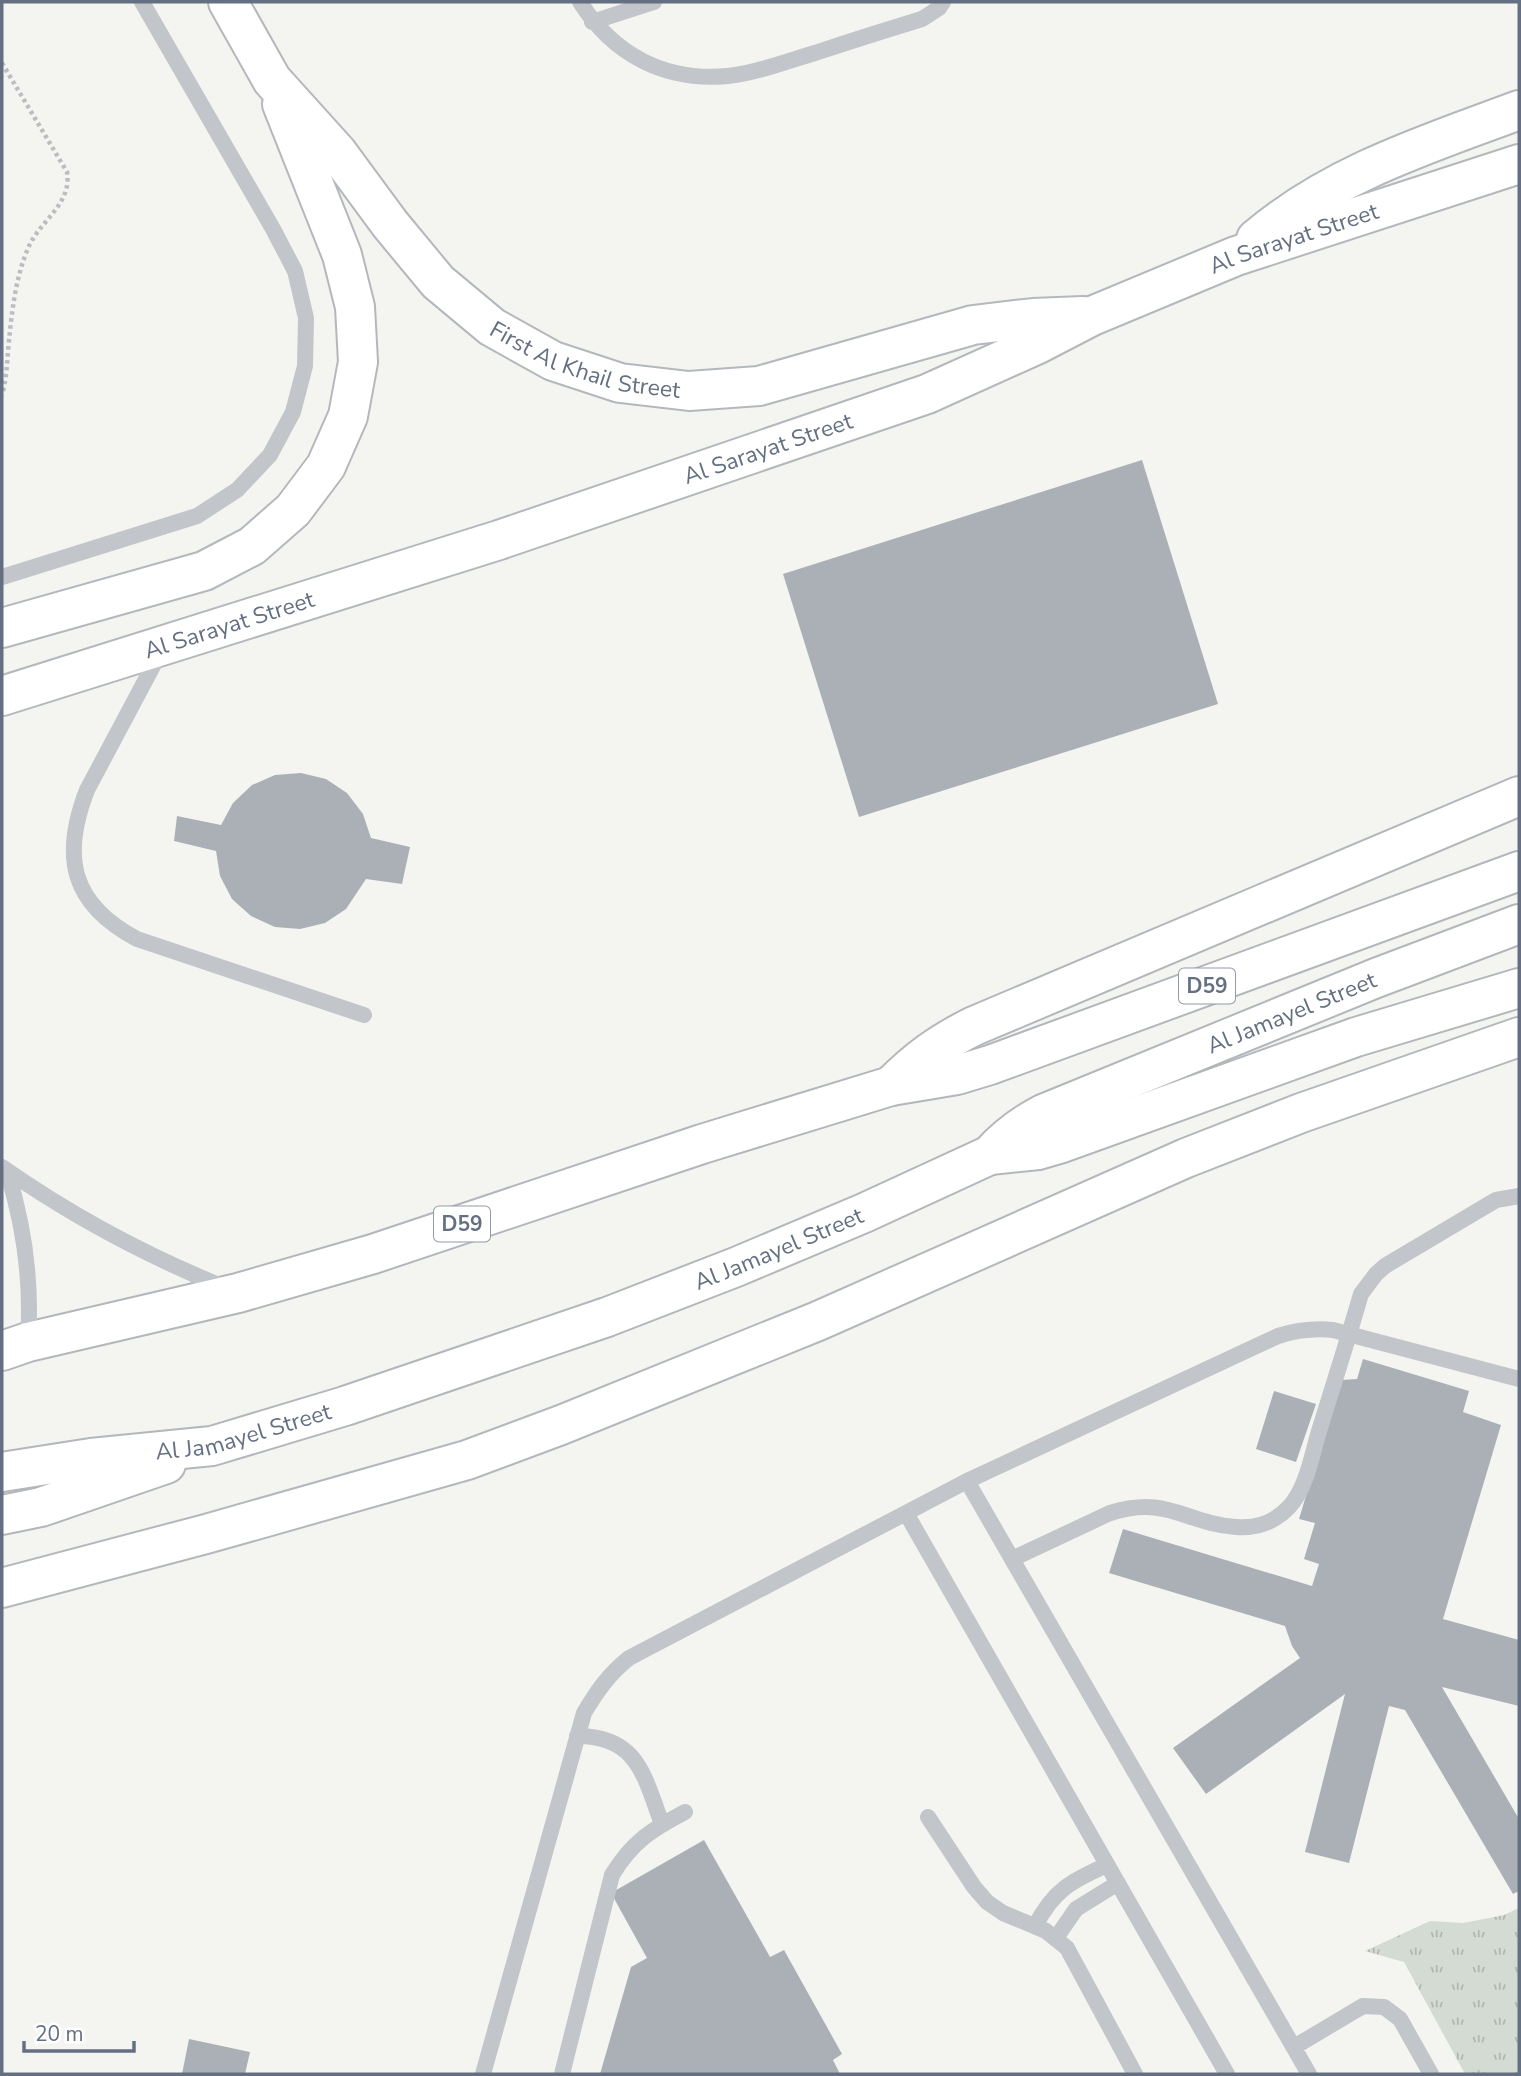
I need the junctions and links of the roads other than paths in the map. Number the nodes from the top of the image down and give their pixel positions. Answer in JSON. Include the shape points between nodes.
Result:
{"nodes":[{"id":1,"x":142,"y":2,"type":"edge"},
{"id":2,"x":228,"y":2,"type":"edge"},
{"id":3,"x":580,"y":2,"type":"edge"},
{"id":4,"x":654,"y":2,"type":"edge"},
{"id":5,"x":943,"y":2,"type":"edge"},
{"id":6,"x":592,"y":22,"type":"junction"},
{"id":7,"x":272,"y":80,"type":"junction"},
{"id":8,"x":1519,"y":110,"type":"edge"},
{"id":9,"x":1519,"y":164,"type":"edge"},
{"id":10,"x":1236,"y":256,"type":"junction"},
{"id":11,"x":1092,"y":316,"type":"junction"},
{"id":12,"x":2,"y":577,"type":"edge"},
{"id":13,"x":2,"y":628,"type":"edge"},
{"id":14,"x":164,"y":645,"type":"junction"},
{"id":15,"x":2,"y":696,"type":"edge"},
{"id":16,"x":1519,"y":796,"type":"edge"},
{"id":17,"x":1519,"y":871,"type":"edge"},
{"id":18,"x":1519,"y":924,"type":"edge"},
{"id":19,"x":1519,"y":988,"type":"edge"},
{"id":20,"x":364,"y":1015,"type":"dead end"},
{"id":21,"x":1519,"y":1037,"type":"edge"},
{"id":22,"x":891,"y":1086,"type":"junction"},
{"id":23,"x":990,"y":1155,"type":"junction"},
{"id":24,"x":4,"y":1169,"type":"edge"},
{"id":25,"x":1519,"y":1196,"type":"edge"},
{"id":26,"x":237,"y":1293,"type":"junction"},
{"id":27,"x":1349,"y":1334,"type":"junction"},
{"id":28,"x":11,"y":1345,"type":"edge"},
{"id":29,"x":1519,"y":1379,"type":"edge"},
{"id":30,"x":212,"y":1446,"type":"junction"},
{"id":31,"x":2,"y":1472,"type":"edge"},
{"id":32,"x":967,"y":1481,"type":"junction"},
{"id":33,"x":905,"y":1513,"type":"junction"},
{"id":34,"x":2,"y":1516,"type":"edge"},
{"id":35,"x":1012,"y":1559,"type":"junction"},
{"id":36,"x":2,"y":1588,"type":"edge"},
{"id":37,"x":577,"y":1736,"type":"junction"},
{"id":38,"x":685,"y":1812,"type":"dead end"},
{"id":39,"x":928,"y":1817,"type":"dead end"},
{"id":40,"x":663,"y":1824,"type":"junction"},
{"id":41,"x":1107,"y":1865,"type":"junction"},
{"id":42,"x":1118,"y":1883,"type":"junction"},
{"id":43,"x":1034,"y":1926,"type":"junction"},
{"id":44,"x":1056,"y":1938,"type":"junction"},
{"id":45,"x":1294,"y":2047,"type":"junction"},
{"id":46,"x":483,"y":2074,"type":"edge"},
{"id":47,"x":562,"y":2074,"type":"edge"},
{"id":48,"x":1135,"y":2074,"type":"edge"},
{"id":49,"x":1227,"y":2074,"type":"edge"},
{"id":50,"x":1310,"y":2074,"type":"edge"},
{"id":51,"x":1431,"y":2074,"type":"edge"}],
"edges":[{"from":1,"to":12,"type":"lane","via":[[295,271],[306,318],[305,366],[293,412],[270,455],[237,490],[197,516]]},
{"from":2,"to":7,"type":"main road","name":"First Al Khail Street"},
{"from":3,"to":6,"type":"lane"},
{"from":4,"to":6,"type":"lane"},
{"from":5,"to":6,"type":"lane","via":[[922,19],[728,76],[689,75],[652,66],[618,48]]},
{"from":7,"to":11,"type":"main road","name":"First Al Khail Street","via":[[337,152],[438,282],[492,327],[553,361],[620,383],[689,391],[759,386],[972,325]]},
{"from":7,"to":13,"type":"main road","via":[[342,255],[355,307],[358,362],[348,416],[326,466],[293,510],[252,546],[204,571]]},
{"from":8,"to":10,"type":"main road","via":[[1355,175],[1273,224]]},
{"from":9,"to":10,"type":"main road","name":"Al Sarayat Street"},
{"from":10,"to":11,"type":"main road","name":"Al Sarayat Street"},
{"from":11,"to":14,"type":"main road","name":"Al Sarayat Street","via":[[927,394],[499,540]]},
{"from":14,"to":15,"type":"main road","name":"Al Sarayat Street"},
{"from":14,"to":20,"type":"lane","via":[[78,813],[74,864],[82,889],[96,910],[137,939]]},
{"from":16,"to":22,"type":"main road","via":[[974,1026],[917,1060]]},
{"from":17,"to":22,"type":"main road","number":"D59","via":[[990,1065]]},
{"from":18,"to":23,"type":"main road","name":"Al Jamayel Street","number":"D59","via":[[1042,1114]]},
{"from":19,"to":23,"type":"main road","via":[[1356,1037],[1062,1143]]},
{"from":21,"to":36,"type":"main road","via":[[1301,1112],[1185,1158],[805,1326],[467,1460]]},
{"from":22,"to":26,"type":"main road","number":"D59","via":[[373,1254]]},
{"from":23,"to":30,"type":"main road","name":"Al Jamayel Street","number":"D59","via":[[864,1213],[607,1317]]},
{"from":24,"to":26,"type":"lane","via":[[142,1251]]},
{"from":24,"to":28,"type":"lane","via":[[18,1203],[27,1249],[30,1307]]},
{"from":25,"to":27,"type":"lane","via":[[1496,1199],[1385,1266],[1361,1294]]},
{"from":26,"to":28,"type":"main road","number":"D59"},
{"from":27,"to":29,"type":"lane"},
{"from":27,"to":32,"type":"lane","via":[[1315,1328],[1278,1336]]},
{"from":27,"to":35,"type":"lane","via":[[1304,1477],[1291,1506],[1279,1516],[1265,1524],[1234,1527],[1161,1507],[1126,1508]]},
{"from":30,"to":31,"type":"main road","name":"Al Jamayel Street"},
{"from":30,"to":34,"type":"main road","via":[[93,1490]]},
{"from":32,"to":33,"type":"lane"},
{"from":32,"to":35,"type":"lane"},
{"from":33,"to":37,"type":"lane","via":[[629,1658],[596,1692]]},
{"from":33,"to":41,"type":"lane"},
{"from":35,"to":45,"type":"lane"},
{"from":37,"to":40,"type":"lane","via":[[596,1736],[630,1753]]},
{"from":37,"to":46,"type":"lane"},
{"from":38,"to":40,"type":"lane"},
{"from":39,"to":43,"type":"lane","via":[[987,1902]]},
{"from":40,"to":47,"type":"lane","via":[[625,1854],[612,1875]]},
{"from":41,"to":42,"type":"lane"},
{"from":41,"to":43,"type":"lane","via":[[1061,1889]]},
{"from":42,"to":44,"type":"lane","via":[[1076,1909]]},
{"from":42,"to":49,"type":"lane"},
{"from":43,"to":44,"type":"lane"},
{"from":44,"to":48,"type":"lane","via":[[1067,1948]]},
{"from":45,"to":50,"type":"lane"},
{"from":45,"to":51,"type":"lane","via":[[1363,2006],[1384,2007],[1400,2019]]}]}
